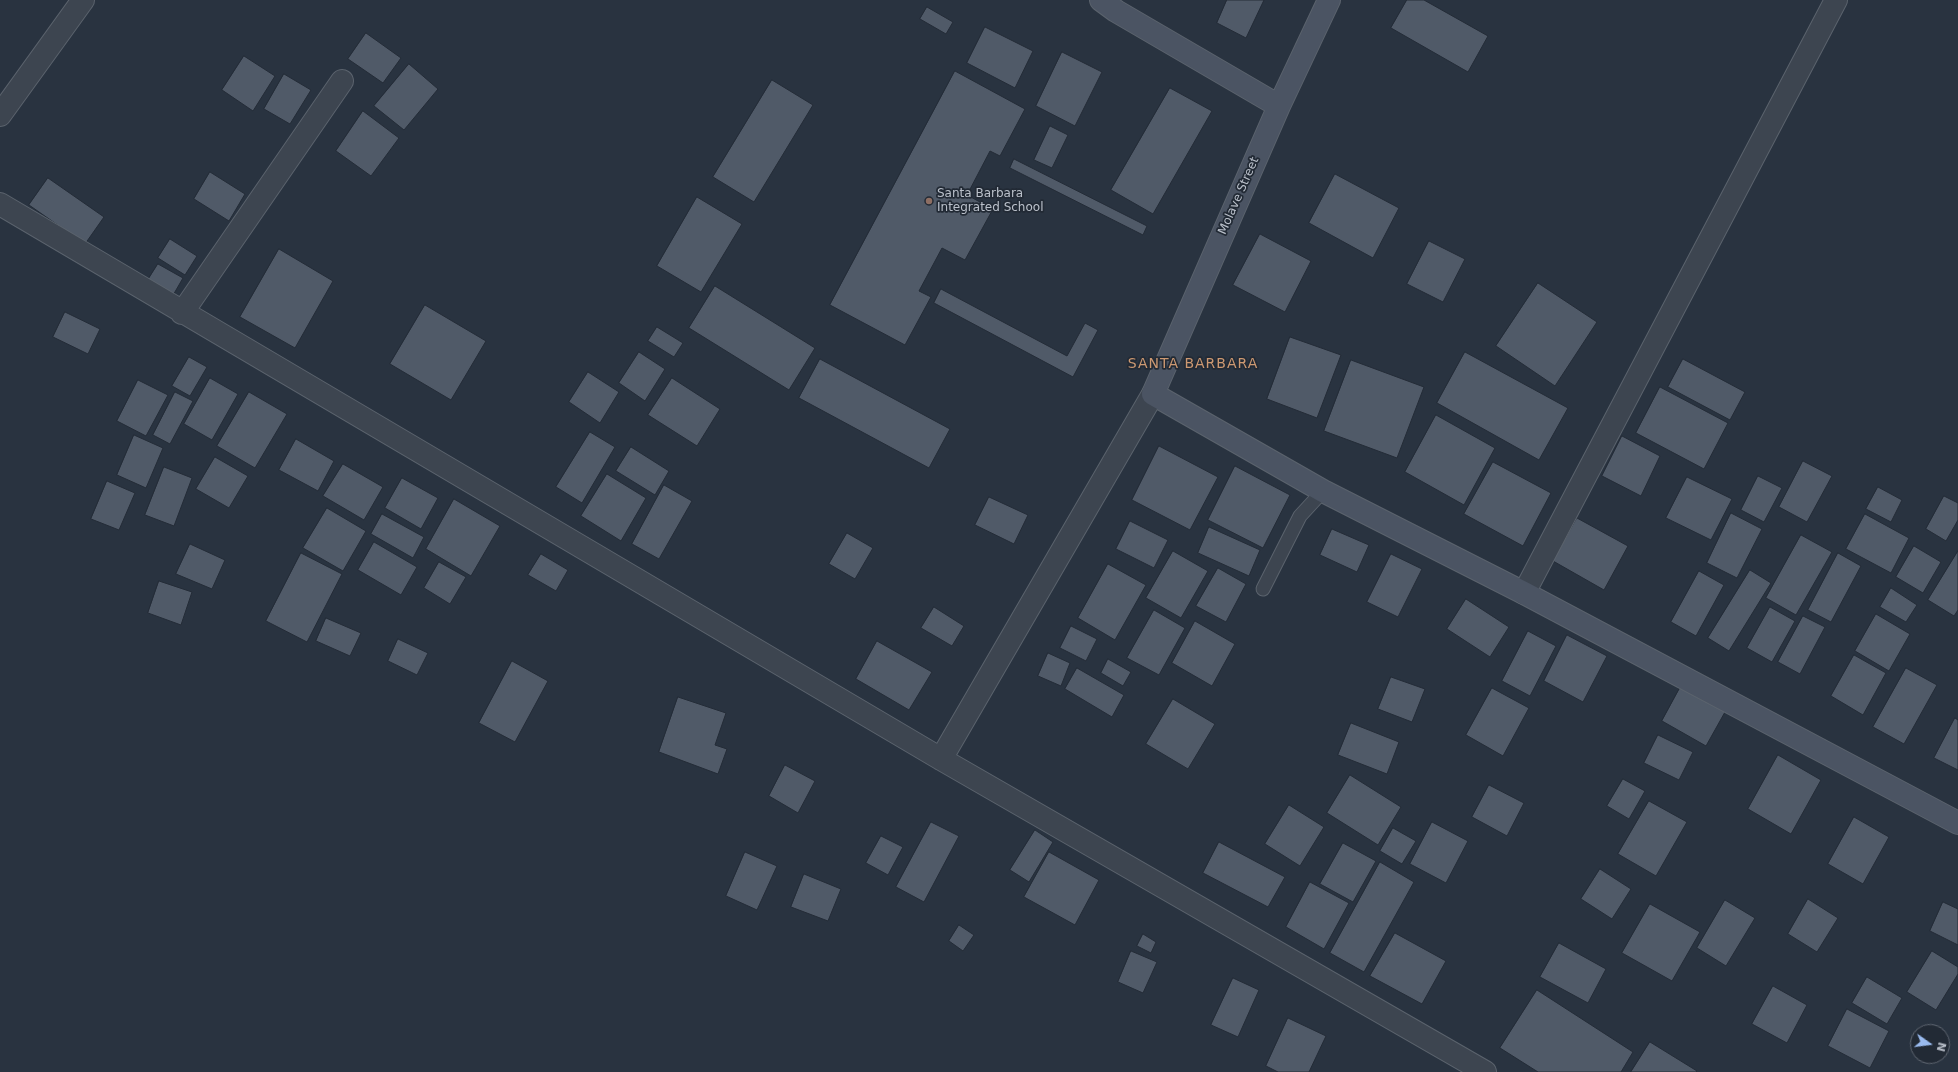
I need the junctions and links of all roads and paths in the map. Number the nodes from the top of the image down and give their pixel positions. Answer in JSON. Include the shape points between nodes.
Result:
{"nodes":[{"id":1,"x":83,"y":0,"type":"edge"},
{"id":2,"x":1101,"y":0,"type":"edge"},
{"id":3,"x":1329,"y":0,"type":"edge"},
{"id":4,"x":1836,"y":0,"type":"edge"},
{"id":5,"x":342,"y":81,"type":"dead end"},
{"id":6,"x":1279,"y":106,"type":"junction"},
{"id":7,"x":0,"y":115,"type":"edge"},
{"id":8,"x":0,"y":204,"type":"edge"},
{"id":9,"x":182,"y":312,"type":"junction"},
{"id":10,"x":1153,"y":394,"type":"junction"},
{"id":11,"x":1323,"y":492,"type":"junction"},
{"id":12,"x":1263,"y":590,"type":"dead end"},
{"id":13,"x":1524,"y":593,"type":"junction"},
{"id":14,"x":941,"y":759,"type":"junction"},
{"id":15,"x":1958,"y":823,"type":"edge"},
{"id":16,"x":1485,"y":1072,"type":"edge"}],
"edges":[{"from":1,"to":7,"type":"street"},
{"from":2,"to":6,"type":"street"},
{"from":3,"to":6,"type":"street","name":"Molave Street"},
{"from":4,"to":13,"type":"street"},
{"from":5,"to":9,"type":"street"},
{"from":6,"to":10,"type":"street","name":"Molave Street"},
{"from":8,"to":9,"type":"street"},
{"from":9,"to":14,"type":"street"},
{"from":10,"to":11,"type":"street"},
{"from":10,"to":14,"type":"street"},
{"from":11,"to":12,"type":"lane","via":[[1300,516]]},
{"from":11,"to":13,"type":"street"},
{"from":13,"to":15,"type":"street"},
{"from":14,"to":16,"type":"street"}]}
